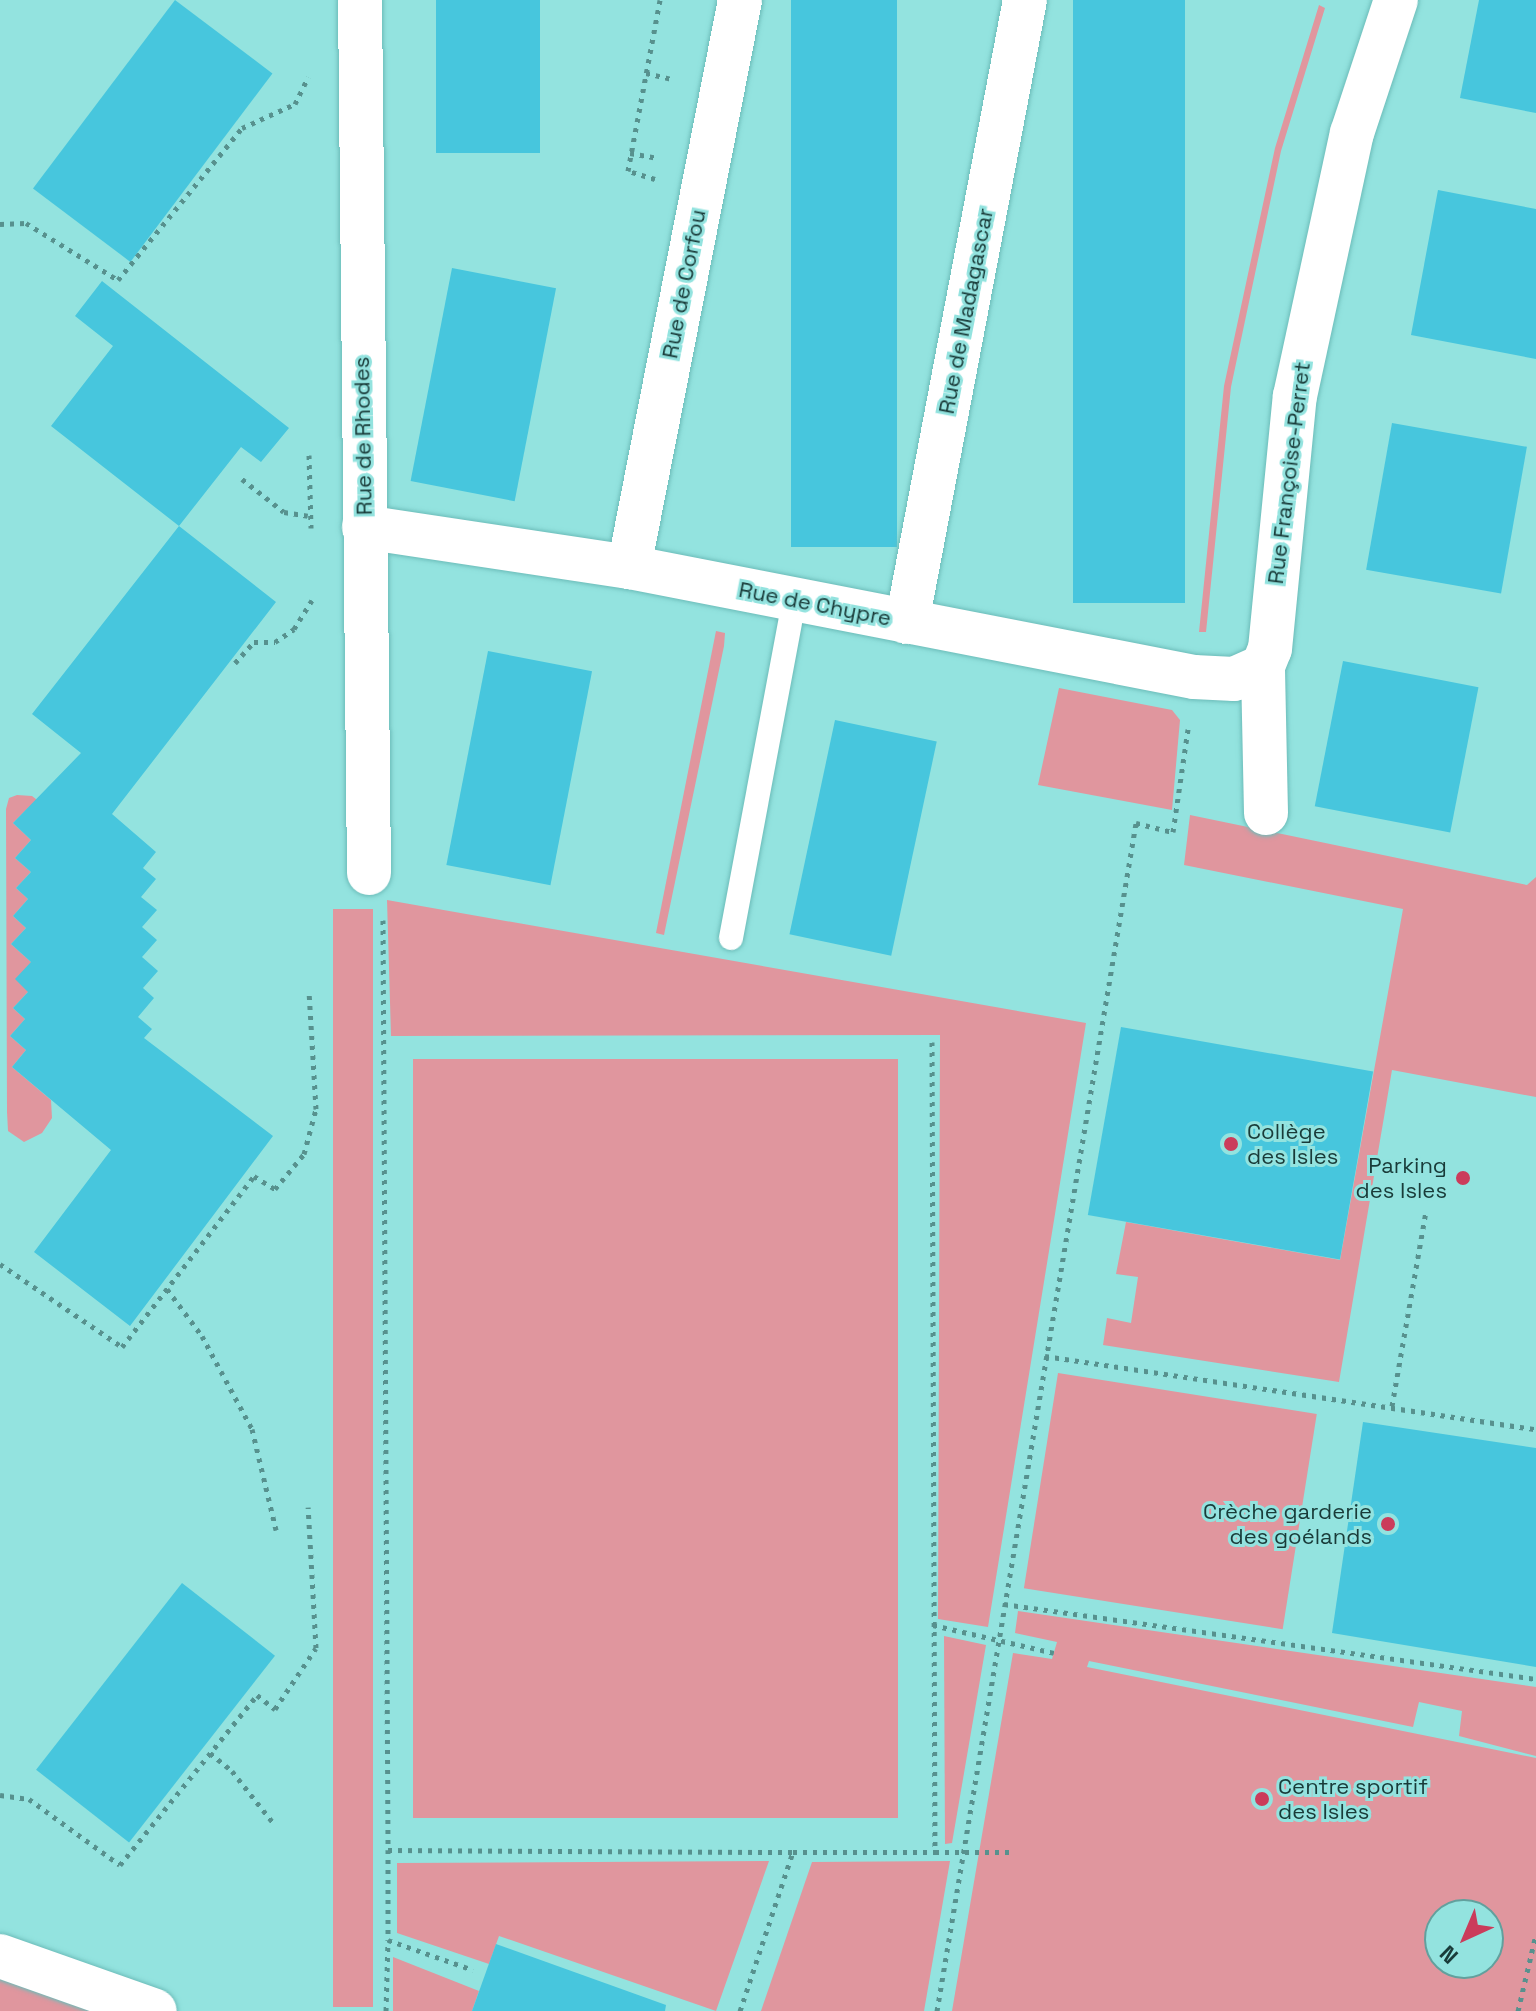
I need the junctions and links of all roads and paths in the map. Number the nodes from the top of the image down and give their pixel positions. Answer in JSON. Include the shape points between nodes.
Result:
{"nodes":[{"id":1,"x":360,"y":0,"type":"edge"},
{"id":2,"x":660,"y":0,"type":"edge"},
{"id":3,"x":740,"y":0,"type":"edge"},
{"id":4,"x":1025,"y":0,"type":"edge"},
{"id":5,"x":1396,"y":0,"type":"edge"},
{"id":6,"x":310,"y":72,"type":"dead end"},
{"id":7,"x":664,"y":181,"type":"dead end"},
{"id":8,"x":0,"y":224,"type":"edge"},
{"id":9,"x":309,"y":455,"type":"dead end"},
{"id":10,"x":242,"y":479,"type":"dead end"},
{"id":11,"x":308,"y":516,"type":"junction"},
{"id":12,"x":364,"y":527,"type":"junction"},
{"id":13,"x":312,"y":531,"type":"dead end"},
{"id":14,"x":629,"y":567,"type":"junction"},
{"id":15,"x":314,"y":592,"type":"dead end"},
{"id":16,"x":794,"y":602,"type":"junction"},
{"id":17,"x":907,"y":622,"type":"junction"},
{"id":18,"x":235,"y":663,"type":"dead end"},
{"id":19,"x":1263,"y":666,"type":"junction"},
{"id":20,"x":1190,"y":716,"type":"dead end"},
{"id":21,"x":1266,"y":813,"type":"dead end"},
{"id":22,"x":376,"y":891,"type":"joint"},
{"id":23,"x":731,"y":938,"type":"dead end"},
{"id":24,"x":309,"y":990,"type":"dead end"},
{"id":25,"x":932,"y":1042,"type":"dead end"},
{"id":26,"x":1426,"y":1212,"type":"dead end"},
{"id":27,"x":0,"y":1264,"type":"edge"},
{"id":28,"x":167,"y":1289,"type":"junction"},
{"id":29,"x":1045,"y":1356,"type":"junction"},
{"id":30,"x":1392,"y":1406,"type":"junction"},
{"id":31,"x":1536,"y":1429,"type":"edge"},
{"id":32,"x":308,"y":1507,"type":"dead end"},
{"id":33,"x":276,"y":1530,"type":"dead end"},
{"id":34,"x":1004,"y":1604,"type":"junction"},
{"id":35,"x":933,"y":1625,"type":"junction"},
{"id":36,"x":999,"y":1638,"type":"junction"},
{"id":37,"x":1054,"y":1653,"type":"dead end"},
{"id":38,"x":1536,"y":1679,"type":"edge"},
{"id":39,"x":210,"y":1753,"type":"junction"},
{"id":40,"x":0,"y":1795,"type":"edge"},
{"id":41,"x":275,"y":1825,"type":"dead end"},
{"id":42,"x":388,"y":1850,"type":"junction"},
{"id":43,"x":967,"y":1851,"type":"junction"},
{"id":44,"x":793,"y":1852,"type":"junction"},
{"id":45,"x":935,"y":1852,"type":"junction"},
{"id":46,"x":1011,"y":1852,"type":"dead end"},
{"id":47,"x":1536,"y":1934,"type":"edge"},
{"id":48,"x":388,"y":1940,"type":"junction"},
{"id":49,"x":0,"y":1956,"type":"edge"},
{"id":50,"x":473,"y":1970,"type":"dead end"},
{"id":51,"x":155,"y":2011,"type":"edge"},
{"id":52,"x":386,"y":2011,"type":"edge"},
{"id":53,"x":740,"y":2011,"type":"edge"},
{"id":54,"x":937,"y":2011,"type":"edge"},
{"id":55,"x":1518,"y":2011,"type":"edge"}],
"edges":[{"from":1,"to":12,"type":"street","name":"Rue de Rhodes"},
{"from":2,"to":7,"type":"path","via":[[628,171]]},
{"from":3,"to":14,"type":"street","name":"Rue de Corfou"},
{"from":4,"to":17,"type":"street","name":"Rue de Madagascar"},
{"from":5,"to":19,"type":"street","name":"Rue Françoise-Perret","via":[[1352,133],[1295,396],[1270,649]]},
{"from":6,"to":8,"type":"path","via":[[295,104],[242,128],[118,280],[26,223]]},
{"from":9,"to":11,"type":"path"},
{"from":10,"to":11,"type":"path","via":[[284,512]]},
{"from":11,"to":13,"type":"path"},
{"from":12,"to":14,"type":"street","name":"Rue de Chypre"},
{"from":12,"to":22,"type":"street","name":"Rue de Rhodes"},
{"from":14,"to":16,"type":"street","name":"Rue de Chypre"},
{"from":15,"to":18,"type":"path","via":[[294,629],[275,642],[254,642]]},
{"from":16,"to":17,"type":"street","name":"Rue de Chypre"},
{"from":16,"to":23,"type":"lane"},
{"from":17,"to":19,"type":"street","name":"Rue de Chypre","via":[[1194,677],[1234,679]]},
{"from":19,"to":21,"type":"street","name":"Rue Françoise-Perret"},
{"from":20,"to":29,"type":"path","via":[[1173,832],[1136,823]]},
{"from":22,"to":42,"type":"path"},
{"from":24,"to":28,"type":"path","via":[[316,1109],[304,1154],[275,1189],[254,1176]]},
{"from":25,"to":35,"type":"path"},
{"from":26,"to":30,"type":"path"},
{"from":27,"to":28,"type":"path","via":[[122,1347]]},
{"from":28,"to":33,"type":"path","via":[[202,1336],[252,1429]]},
{"from":29,"to":30,"type":"path"},
{"from":29,"to":34,"type":"path"},
{"from":30,"to":31,"type":"path"},
{"from":32,"to":39,"type":"path","via":[[316,1648],[275,1709],[257,1695]]},
{"from":34,"to":36,"type":"path"},
{"from":34,"to":38,"type":"path"},
{"from":35,"to":36,"type":"path"},
{"from":35,"to":45,"type":"path"},
{"from":36,"to":37,"type":"path"},
{"from":36,"to":43,"type":"path"},
{"from":39,"to":40,"type":"path","via":[[120,1865],[29,1799]]},
{"from":39,"to":41,"type":"path","via":[[232,1771]]},
{"from":42,"to":44,"type":"path"},
{"from":42,"to":48,"type":"path"},
{"from":43,"to":45,"type":"path"},
{"from":43,"to":46,"type":"path"},
{"from":43,"to":54,"type":"path"},
{"from":44,"to":45,"type":"path"},
{"from":44,"to":53,"type":"path"},
{"from":47,"to":55,"type":"path"},
{"from":48,"to":50,"type":"path"},
{"from":48,"to":52,"type":"path"},
{"from":49,"to":51,"type":"street"}]}
